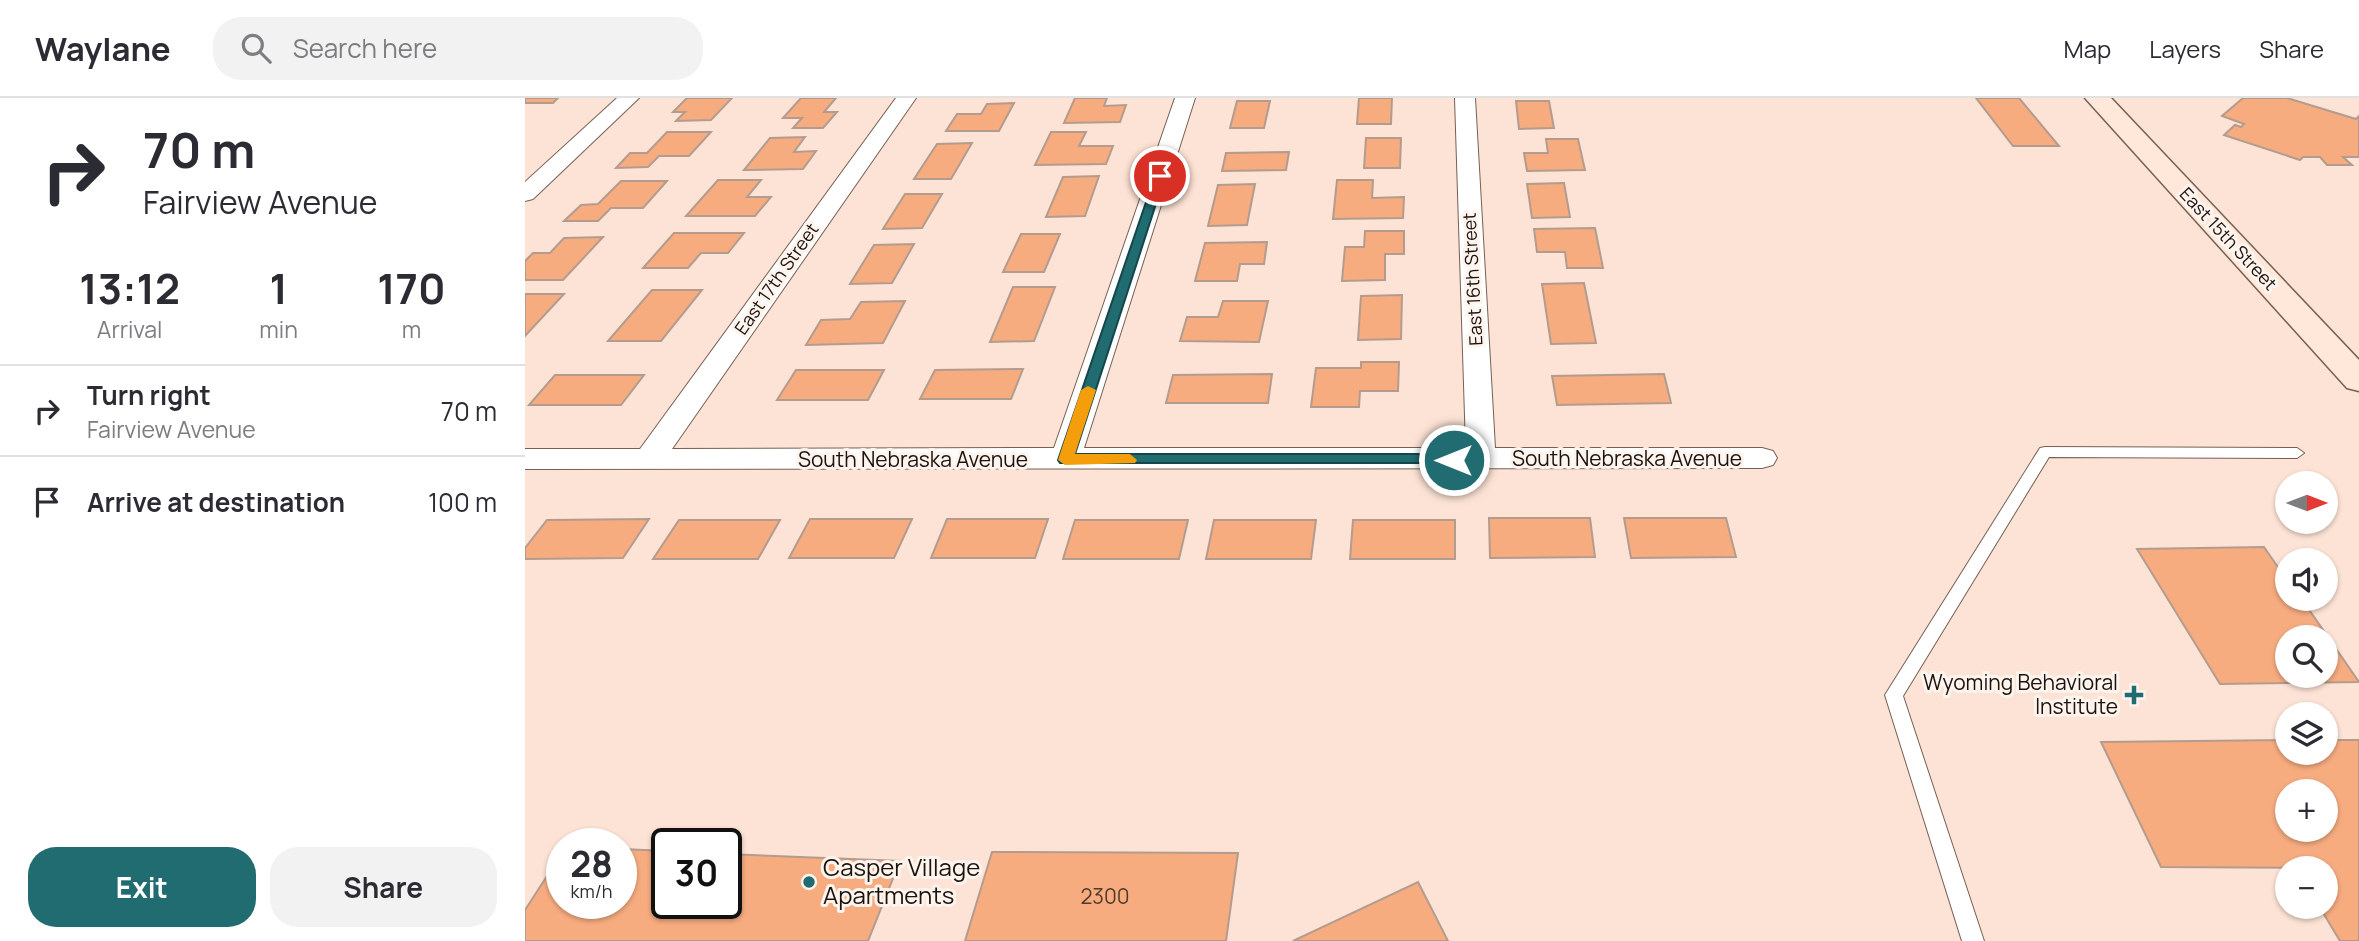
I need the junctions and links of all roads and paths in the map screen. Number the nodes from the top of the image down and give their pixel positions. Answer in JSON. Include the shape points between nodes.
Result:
{"nodes":[{"id":1,"x":629,"y":98,"type":"edge"},
{"id":2,"x":906,"y":98,"type":"edge"},
{"id":3,"x":1185,"y":98,"type":"edge"},
{"id":4,"x":1465,"y":98,"type":"edge"},
{"id":5,"x":2097,"y":98,"type":"edge"},
{"id":6,"x":525,"y":194,"type":"edge"},
{"id":7,"x":2359,"y":380,"type":"edge"},
{"id":8,"x":2297,"y":453,"type":"dead end"},
{"id":9,"x":1762,"y":458,"type":"dead end"},
{"id":10,"x":525,"y":459,"type":"edge"},
{"id":11,"x":648,"y":460,"type":"junction"},
{"id":12,"x":1065,"y":460,"type":"junction"},
{"id":13,"x":1481,"y":460,"type":"junction"},
{"id":14,"x":1973,"y":941,"type":"edge"}],
"edges":[{"from":1,"to":6,"type":"street"},
{"from":2,"to":11,"type":"street","name":"East 17th Street"},
{"from":3,"to":12,"type":"street"},
{"from":4,"to":13,"type":"street","name":"East 16th Street"},
{"from":5,"to":7,"type":"main road","name":"East 15th Street"},
{"from":8,"to":14,"type":"lane","via":[[2045,452],[1894,695]]},
{"from":9,"to":13,"type":"street","name":"South Nebraska Avenue"},
{"from":10,"to":11,"type":"street","name":"South Nebraska Avenue"},
{"from":11,"to":12,"type":"street","name":"South Nebraska Avenue"},
{"from":12,"to":13,"type":"street","name":"South Nebraska Avenue"}]}
